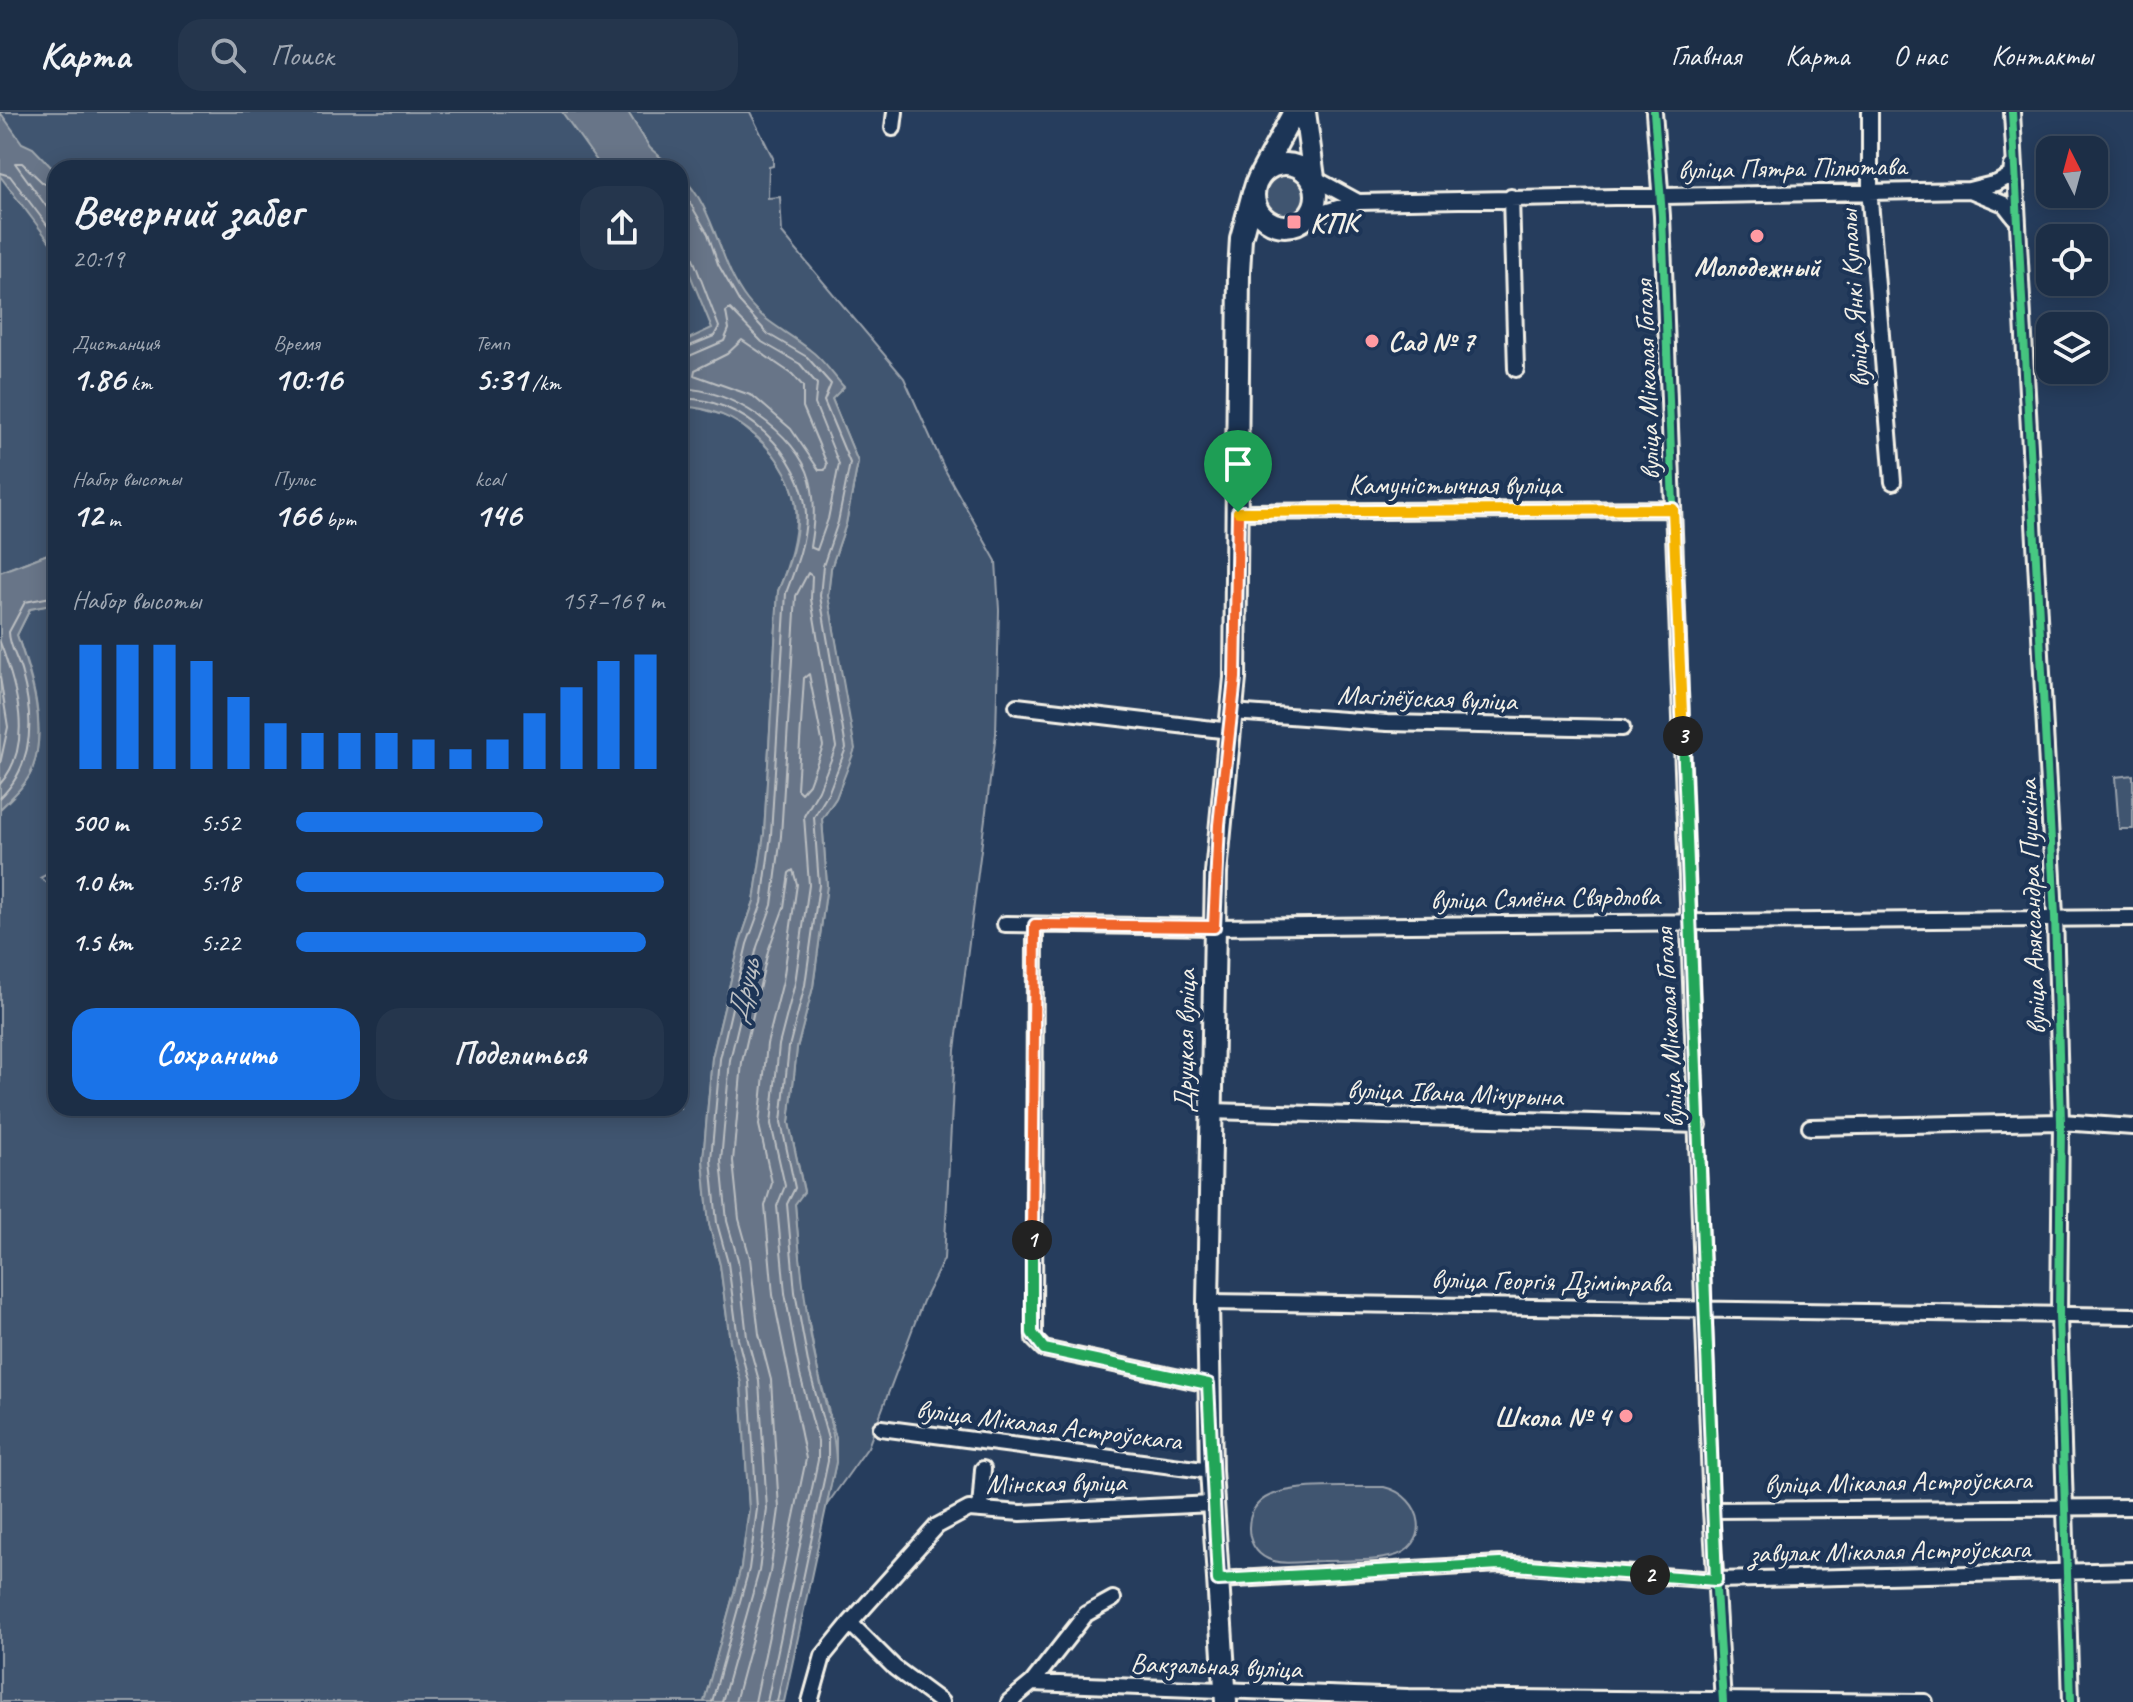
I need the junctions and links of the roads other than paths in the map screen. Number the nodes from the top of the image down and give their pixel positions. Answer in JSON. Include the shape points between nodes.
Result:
{"nodes":[{"id":1,"x":895,"y":112,"type":"edge"},
{"id":2,"x":1294,"y":112,"type":"edge"},
{"id":3,"x":1305,"y":112,"type":"edge"},
{"id":4,"x":1654,"y":112,"type":"edge"},
{"id":5,"x":1870,"y":112,"type":"edge"},
{"id":6,"x":2012,"y":112,"type":"edge"},
{"id":7,"x":893,"y":128,"type":"dead end"},
{"id":8,"x":2015,"y":153,"type":"junction"},
{"id":9,"x":1314,"y":178,"type":"junction"},
{"id":10,"x":1255,"y":187,"type":"junction"},
{"id":11,"x":1969,"y":190,"type":"junction"},
{"id":12,"x":1871,"y":193,"type":"junction"},
{"id":13,"x":1661,"y":196,"type":"junction"},
{"id":14,"x":1511,"y":197,"type":"junction"},
{"id":15,"x":1358,"y":202,"type":"junction"},
{"id":16,"x":1305,"y":218,"type":"junction"},
{"id":17,"x":2016,"y":219,"type":"junction"},
{"id":18,"x":1281,"y":224,"type":"junction"},
{"id":19,"x":1241,"y":238,"type":"junction"},
{"id":20,"x":1516,"y":369,"type":"dead end"},
{"id":21,"x":1893,"y":482,"type":"dead end"},
{"id":22,"x":1673,"y":509,"type":"junction"},
{"id":23,"x":1238,"y":512,"type":"junction"},
{"id":24,"x":1017,"y":706,"type":"dead end"},
{"id":25,"x":1231,"y":721,"type":"junction"},
{"id":26,"x":1622,"y":728,"type":"dead end"},
{"id":27,"x":2055,"y":916,"type":"junction"},
{"id":28,"x":2133,"y":918,"type":"edge"},
{"id":29,"x":1688,"y":921,"type":"junction"},
{"id":30,"x":1005,"y":924,"type":"dead end"},
{"id":31,"x":1035,"y":925,"type":"junction"},
{"id":32,"x":1214,"y":927,"type":"junction"},
{"id":33,"x":1210,"y":1111,"type":"junction"},
{"id":34,"x":2061,"y":1122,"type":"junction"},
{"id":35,"x":1699,"y":1125,"type":"junction"},
{"id":36,"x":1810,"y":1127,"type":"dead end"},
{"id":37,"x":2133,"y":1127,"type":"edge"},
{"id":38,"x":1208,"y":1302,"type":"junction"},
{"id":39,"x":1703,"y":1308,"type":"junction"},
{"id":40,"x":2059,"y":1315,"type":"junction"},
{"id":41,"x":2133,"y":1316,"type":"edge"},
{"id":42,"x":1208,"y":1384,"type":"junction"},
{"id":43,"x":881,"y":1428,"type":"dead end"},
{"id":44,"x":983,"y":1469,"type":"dead end"},
{"id":45,"x":1211,"y":1471,"type":"junction"},
{"id":46,"x":1213,"y":1504,"type":"junction"},
{"id":47,"x":2064,"y":1505,"type":"junction"},
{"id":48,"x":2133,"y":1507,"type":"edge"},
{"id":49,"x":980,"y":1509,"type":"junction"},
{"id":50,"x":1711,"y":1510,"type":"junction"},
{"id":51,"x":2133,"y":1570,"type":"edge"},
{"id":52,"x":2068,"y":1571,"type":"junction"},
{"id":53,"x":1218,"y":1580,"type":"junction"},
{"id":54,"x":1716,"y":1580,"type":"junction"},
{"id":55,"x":1113,"y":1599,"type":"dead end"},
{"id":56,"x":850,"y":1623,"type":"junction"},
{"id":57,"x":1032,"y":1683,"type":"junction"},
{"id":58,"x":1225,"y":1697,"type":"edge"},
{"id":59,"x":1723,"y":1701,"type":"edge"},
{"id":60,"x":810,"y":1702,"type":"edge"},
{"id":61,"x":941,"y":1702,"type":"edge"},
{"id":62,"x":1009,"y":1702,"type":"edge"},
{"id":63,"x":1925,"y":1702,"type":"edge"},
{"id":64,"x":2071,"y":1702,"type":"edge"}],
"edges":[{"from":1,"to":7,"type":"street"},
{"from":2,"to":10,"type":"main road","name":"Друцкая вуліца"},
{"from":3,"to":9,"type":"main road"},
{"from":4,"to":13,"type":"street","name":"вуліца Мікалая Гогаля"},
{"from":5,"to":12,"type":"street","name":"вуліца Янкі Купалы"},
{"from":6,"to":8,"type":"street","name":"вуліца Аляксандра Пушкіна"},
{"from":8,"to":11,"type":"street","name":"вуліца Пятра Пілютава","via":[[2011,175]]},
{"from":8,"to":17,"type":"street","name":"вуліца Аляксандра Пушкіна"},
{"from":9,"to":10,"type":"main road","via":[[1283,166]]},
{"from":9,"to":15,"type":"street"},
{"from":9,"to":16,"type":"main road","via":[[1318,198]]},
{"from":10,"to":18,"type":"main road","via":[[1262,218]]},
{"from":10,"to":19,"type":"main road","name":"Друцкая вуліца"},
{"from":11,"to":12,"type":"street","name":"вуліца Пятра Пілютава"},
{"from":11,"to":17,"type":"street","via":[[2004,204]]},
{"from":12,"to":13,"type":"street","name":"вуліца Пятра Пілютава"},
{"from":12,"to":21,"type":"street","name":"вуліца Янкі Купалы"},
{"from":13,"to":14,"type":"street","name":"вуліца Пятра Пілютава"},
{"from":13,"to":22,"type":"street","name":"вуліца Мікалая Гогаля"},
{"from":14,"to":15,"type":"street","name":"вуліца Пятра Пілютава"},
{"from":14,"to":20,"type":"street"},
{"from":15,"to":16,"type":"street","name":"вуліца Пятра Пілютава"},
{"from":16,"to":18,"type":"main road"},
{"from":17,"to":27,"type":"street","name":"вуліца Аляксандра Пушкіна"},
{"from":18,"to":19,"type":"main road"},
{"from":19,"to":23,"type":"main road","name":"Друцкая вуліца"},
{"from":22,"to":23,"type":"street","name":"Камуністычная вуліца"},
{"from":22,"to":29,"type":"street","name":"вуліца Мікалая Гогаля"},
{"from":23,"to":25,"type":"main road","name":"Друцкая вуліца"},
{"from":24,"to":25,"type":"street","name":"Магілёўская вуліца"},
{"from":25,"to":26,"type":"street","name":"Магілёўская вуліца"},
{"from":25,"to":32,"type":"main road","name":"Друцкая вуліца"},
{"from":27,"to":28,"type":"street","name":"вуліца Сямёна Свярдлова"},
{"from":27,"to":29,"type":"street","name":"вуліца Сямёна Свярдлова"},
{"from":27,"to":34,"type":"street","name":"вуліца Аляксандра Пушкіна"},
{"from":29,"to":32,"type":"street","name":"вуліца Сямёна Свярдлова"},
{"from":29,"to":35,"type":"street","name":"вуліца Мікалая Гогаля"},
{"from":30,"to":31,"type":"street","name":"вуліца Сямёна Свярдлова"},
{"from":31,"to":32,"type":"street","name":"вуліца Сямёна Свярдлова"},
{"from":31,"to":42,"type":"street","via":[[1034,1339],[1044,1349]]},
{"from":32,"to":33,"type":"main road","name":"Друцкая вуліца"},
{"from":33,"to":35,"type":"street","name":"вуліца Івана Мічурына"},
{"from":33,"to":38,"type":"main road","name":"Друцкая вуліца"},
{"from":34,"to":36,"type":"street"},
{"from":34,"to":37,"type":"street"},
{"from":34,"to":40,"type":"street","name":"вуліца Аляксандра Пушкіна"},
{"from":35,"to":39,"type":"street","name":"вуліца Мікалая Гогаля"},
{"from":38,"to":39,"type":"street","name":"вуліца Георгія Дзімітрава"},
{"from":38,"to":42,"type":"main road","name":"Друцкая вуліца"},
{"from":39,"to":40,"type":"street","name":"вуліца Георгія Дзімітрава"},
{"from":39,"to":50,"type":"street","name":"вуліца Мікалая Гогаля"},
{"from":40,"to":41,"type":"street","name":"вуліца Георгія Дзімітрава"},
{"from":40,"to":47,"type":"street","name":"вуліца Аляксандра Пушкіна"},
{"from":42,"to":45,"type":"main road","name":"Друцкая вуліца"},
{"from":43,"to":45,"type":"street","name":"вуліца Мікалая Астроўскага"},
{"from":44,"to":49,"type":"street"},
{"from":45,"to":46,"type":"main road","name":"Друцкая вуліца"},
{"from":46,"to":49,"type":"street","name":"Мінская вуліца","via":[[1021,1513]]},
{"from":46,"to":53,"type":"main road","name":"Друцкая вуліца"},
{"from":47,"to":48,"type":"street","name":"вуліца Мікалая Астроўскага"},
{"from":47,"to":50,"type":"street","name":"вуліца Мікалая Астроўскага"},
{"from":47,"to":52,"type":"street","name":"вуліца Аляксандра Пушкіна"},
{"from":49,"to":56,"type":"street","name":"Мінская вуліца","via":[[937,1526]]},
{"from":50,"to":54,"type":"street","name":"вуліца Мікалая Гогаля"},
{"from":51,"to":52,"type":"street","name":"завулак Мікалая Астроўскага"},
{"from":52,"to":54,"type":"street","name":"завулак Мікалая Астроўскага"},
{"from":52,"to":64,"type":"street","name":"вуліца Аляксандра Пушкіна"},
{"from":53,"to":54,"type":"street","name":"завулак Мікалая Астроўскага","via":[[1500,1564]]},
{"from":53,"to":58,"type":"main road","name":"Друцкая вуліца"},
{"from":54,"to":59,"type":"street","name":"вуліца Мікалая Гогаля"},
{"from":55,"to":57,"type":"street","via":[[1086,1614]]},
{"from":56,"to":60,"type":"street","name":"Мінская вуліца","via":[[823,1656]]},
{"from":56,"to":61,"type":"street","via":[[895,1668]]},
{"from":57,"to":58,"type":"street","name":"Вакзальная вуліца"},
{"from":57,"to":62,"type":"street"},
{"from":58,"to":59,"type":"street","name":"Вакзальная вуліца"},
{"from":59,"to":63,"type":"street","name":"Вакзальная вуліца"}]}
